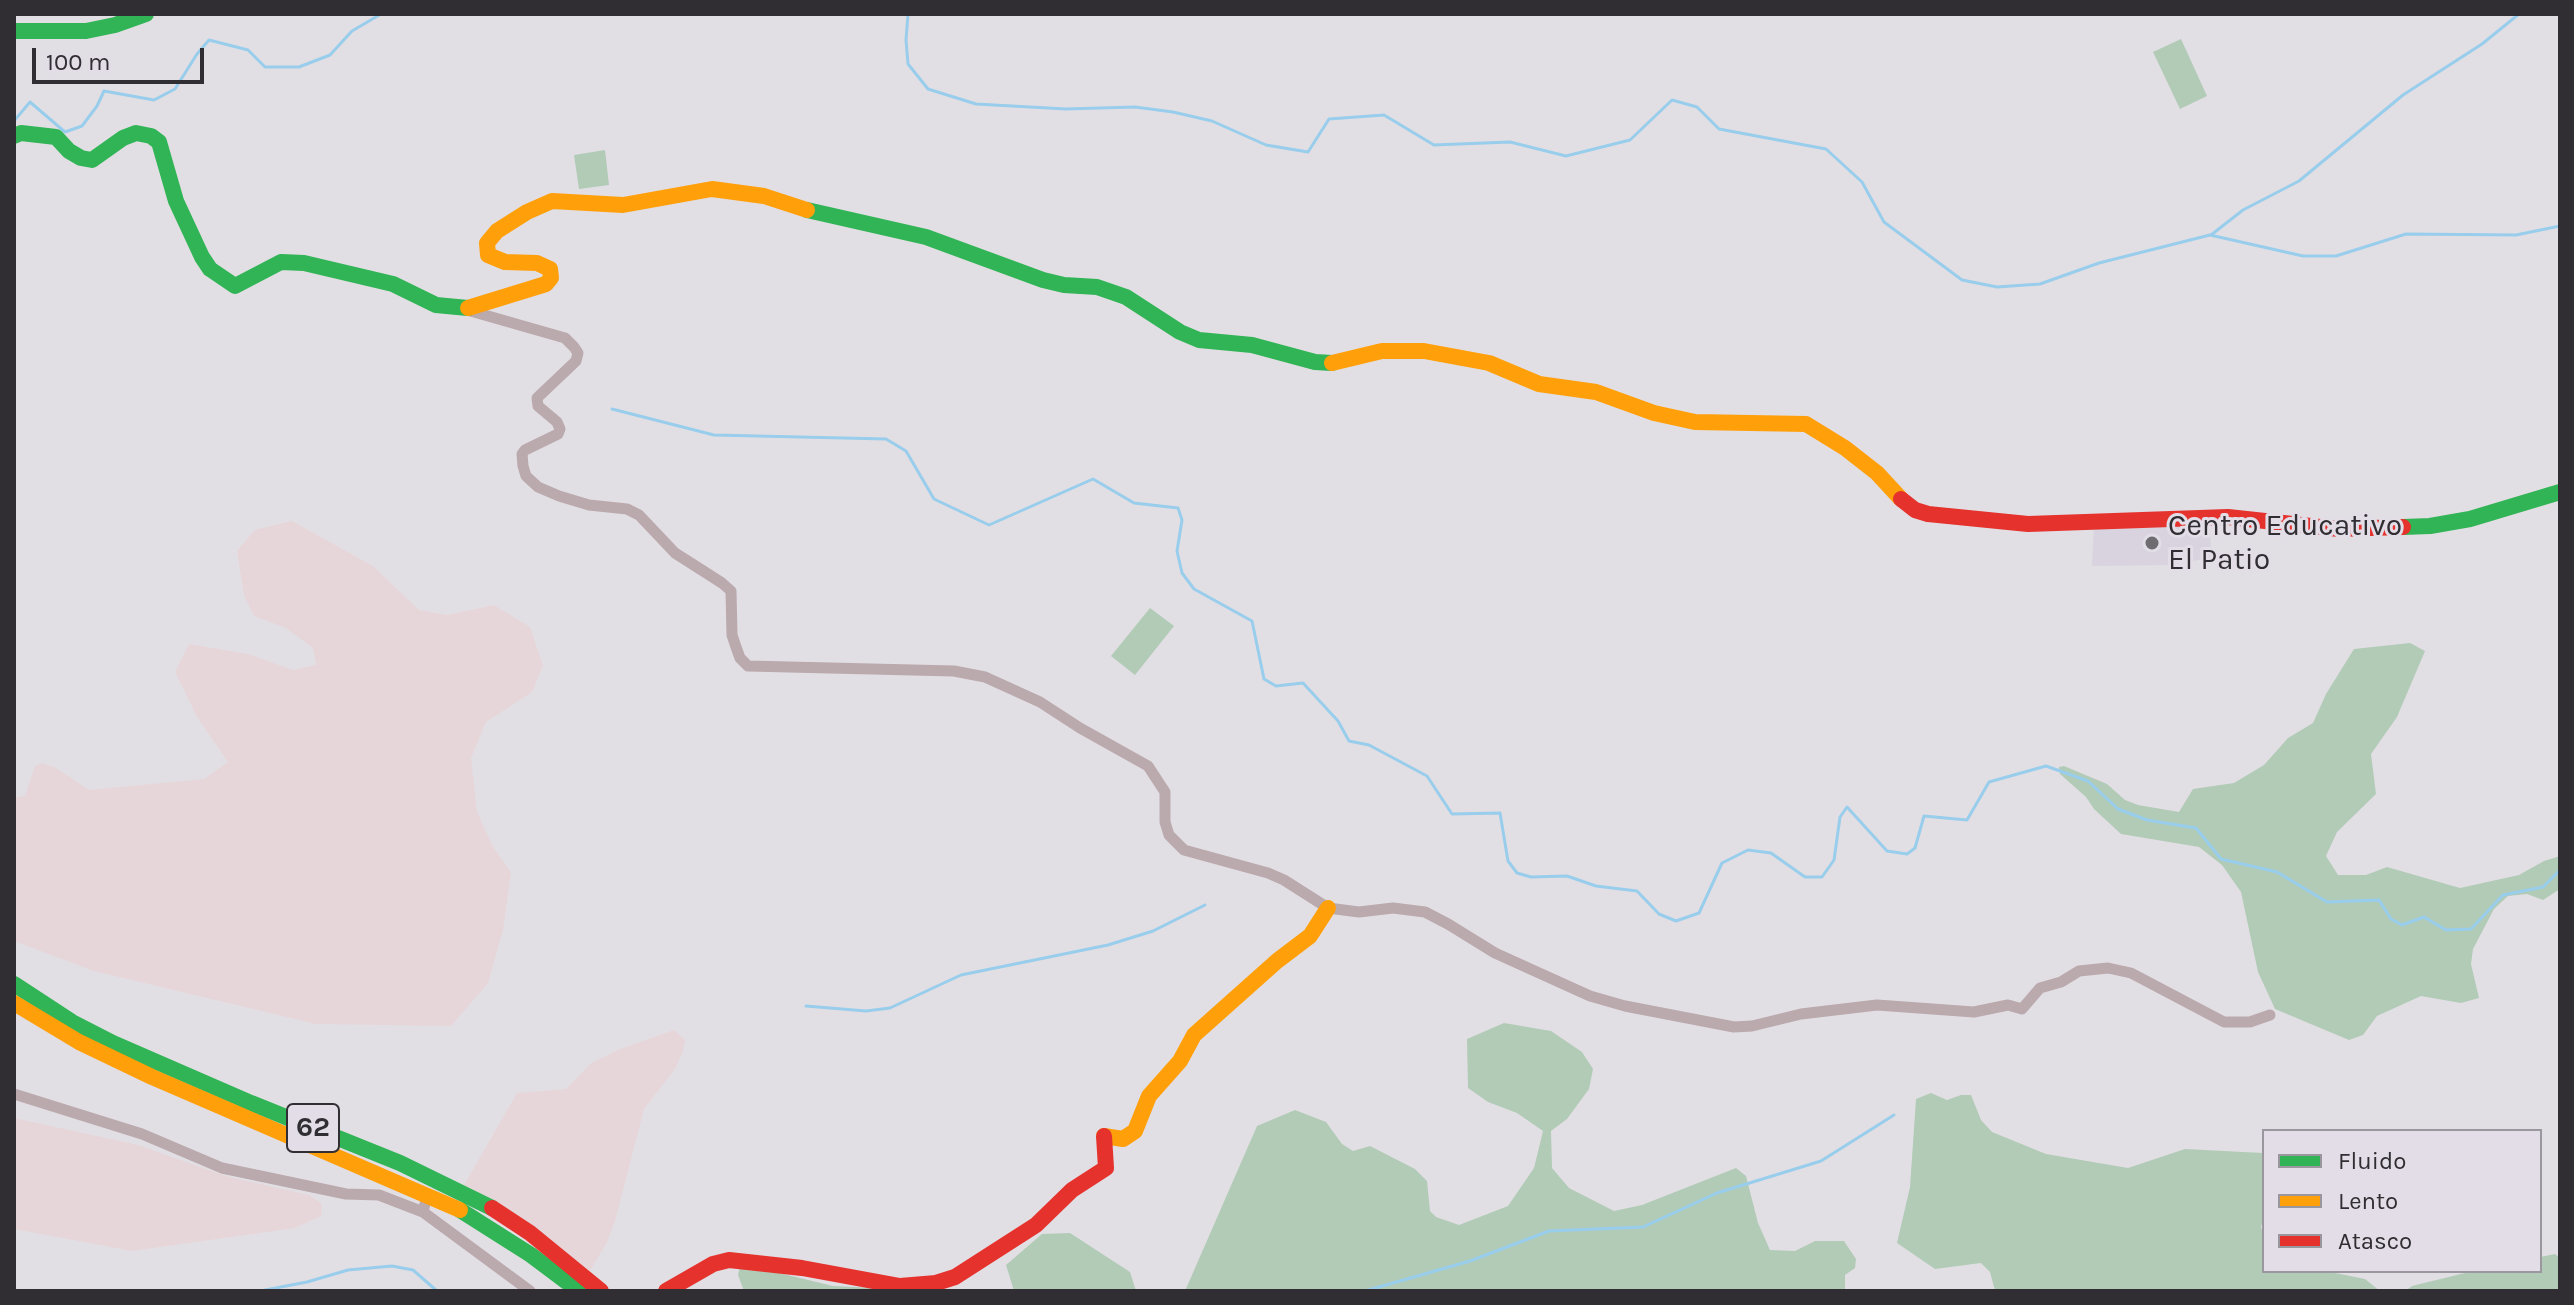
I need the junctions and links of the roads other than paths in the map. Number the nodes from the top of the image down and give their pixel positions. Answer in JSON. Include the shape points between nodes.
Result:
{"nodes":[{"id":1,"x":146,"y":14,"type":"edge"},
{"id":2,"x":14,"y":31,"type":"edge"},
{"id":3,"x":17,"y":134,"type":"edge"},
{"id":4,"x":460,"y":308,"type":"junction"},
{"id":5,"x":2560,"y":492,"type":"edge"},
{"id":6,"x":1328,"y":908,"type":"junction"},
{"id":7,"x":14,"y":984,"type":"edge"},
{"id":8,"x":14,"y":1003,"type":"edge"},
{"id":9,"x":2270,"y":1015,"type":"dead end"},
{"id":10,"x":14,"y":1094,"type":"edge"},
{"id":11,"x":425,"y":1204,"type":"junction"},
{"id":12,"x":530,"y":1291,"type":"edge"},
{"id":13,"x":579,"y":1291,"type":"edge"},
{"id":14,"x":601,"y":1291,"type":"edge"},
{"id":15,"x":666,"y":1291,"type":"edge"}],
"edges":[{"from":1,"to":2,"type":"main road","via":[[86,31]]},
{"from":3,"to":4,"type":"main road","via":[[56,137],[69,151],[92,160],[123,138],[136,133],[151,136],[159,142],[176,201],[202,257],[235,286],[281,262],[304,263],[393,284],[436,305]]},
{"from":4,"to":5,"type":"main road","via":[[546,284],[550,269],[496,260],[488,255],[487,243],[497,231],[552,201],[623,205],[733,190],[926,237],[1043,280],[1104,289],[1199,340],[1252,345],[1331,363],[1382,351],[1438,353],[1695,422],[1806,424],[1845,448],[1915,510],[1928,514],[2028,524],[2228,517],[2339,529],[2430,526]]},
{"from":4,"to":6,"type":"street","via":[[565,338],[574,347],[576,361],[537,398],[560,429],[522,454],[526,476],[559,496],[639,515],[675,553],[722,583],[731,591],[732,635],[748,666],[954,671],[985,677],[1040,702],[1148,766],[1165,792],[1169,835],[1184,850],[1268,873]]},
{"from":6,"to":9,"type":"street","via":[[1425,912],[1495,953],[1590,996],[1734,1027],[1877,1005],[1974,1012],[2008,1005],[2022,1009],[2040,988],[2079,971],[2108,968],[2131,973],[2224,1022]]},
{"from":6,"to":15,"type":"main road","via":[[1310,936],[1194,1035],[1180,1061],[1149,1096],[1135,1131],[1123,1139],[1103,1136],[1106,1168],[1072,1190],[1036,1225],[955,1277],[900,1286],[729,1260]]},
{"from":7,"to":14,"type":"main road","number":"62","via":[[113,1043],[482,1201]]},
{"from":8,"to":11,"type":"main road","number":"62","via":[[152,1077],[377,1172]]},
{"from":10,"to":11,"type":"street","via":[[142,1134],[222,1168]]},
{"from":11,"to":12,"type":"street"},
{"from":11,"to":13,"type":"main road","number":"62","via":[[499,1233]]}]}
